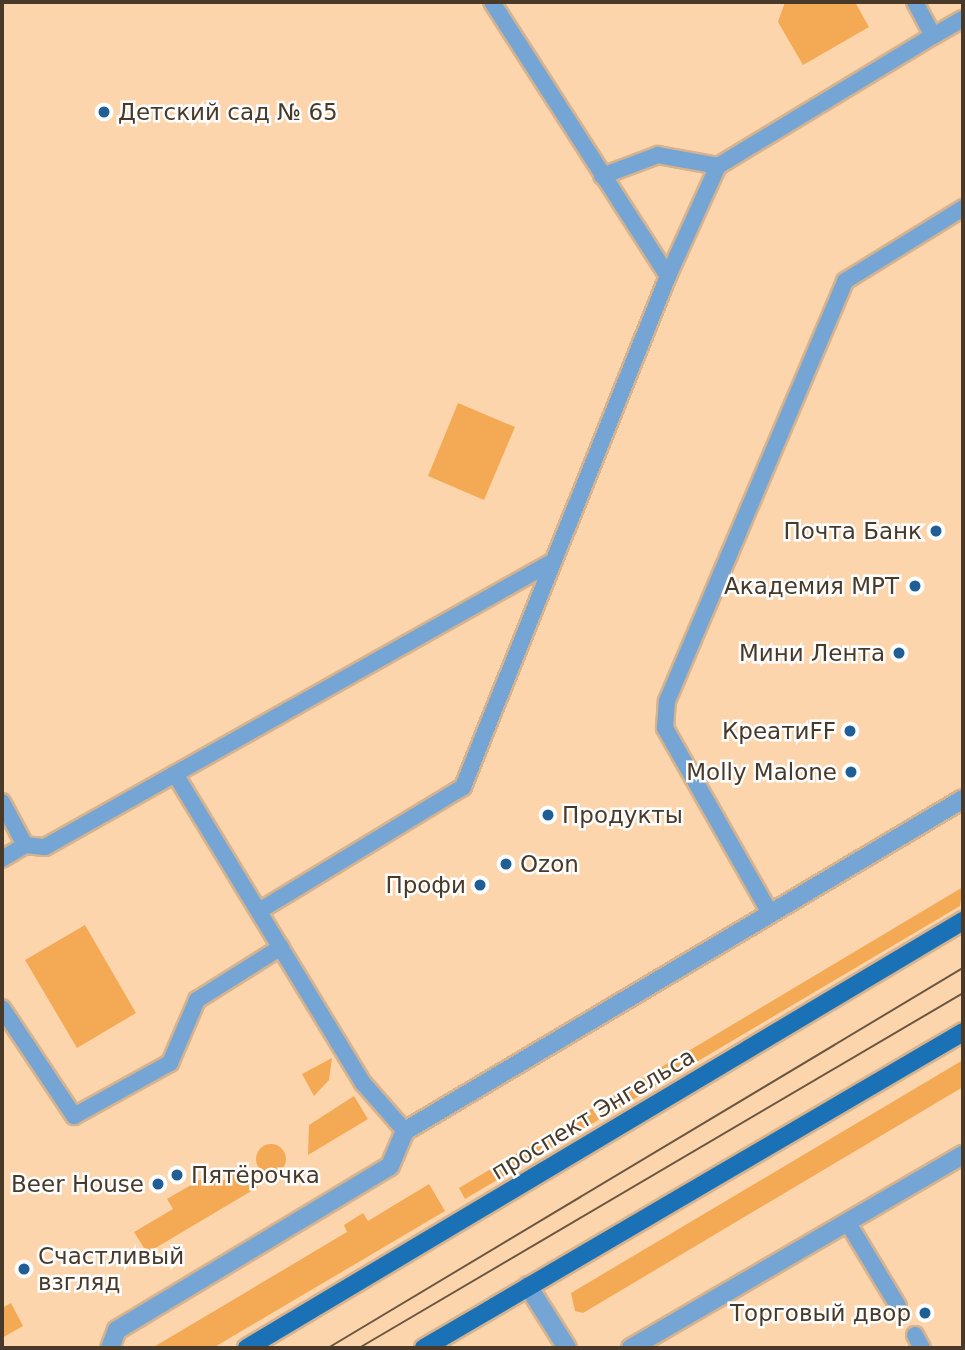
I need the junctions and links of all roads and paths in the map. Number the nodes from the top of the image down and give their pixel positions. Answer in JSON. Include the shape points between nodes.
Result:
{"nodes":[{"id":1,"x":492,"y":2,"type":"edge"},
{"id":2,"x":915,"y":2,"type":"edge"},
{"id":3,"x":963,"y":19,"type":"edge"},
{"id":4,"x":933,"y":36,"type":"junction"},
{"id":5,"x":718,"y":166,"type":"junction"},
{"id":6,"x":602,"y":176,"type":"junction"},
{"id":7,"x":963,"y":208,"type":"edge"},
{"id":8,"x":668,"y":276,"type":"junction"},
{"id":9,"x":552,"y":562,"type":"junction"},
{"id":10,"x":175,"y":774,"type":"junction"},
{"id":11,"x":963,"y":799,"type":"edge"},
{"id":12,"x":2,"y":802,"type":"edge"},
{"id":13,"x":25,"y":845,"type":"junction"},
{"id":14,"x":2,"y":859,"type":"edge"},
{"id":15,"x":259,"y":911,"type":"junction"},
{"id":16,"x":770,"y":913,"type":"junction"},
{"id":17,"x":963,"y":921,"type":"edge"},
{"id":18,"x":281,"y":947,"type":"junction"},
{"id":19,"x":2,"y":1008,"type":"edge"},
{"id":20,"x":963,"y":1032,"type":"edge"},
{"id":21,"x":405,"y":1131,"type":"junction"},
{"id":22,"x":963,"y":1155,"type":"edge"},
{"id":23,"x":848,"y":1223,"type":"junction"},
{"id":24,"x":528,"y":1286,"type":"junction"},
{"id":25,"x":898,"y":1306,"type":"dead end"},
{"id":26,"x":110,"y":1348,"type":"edge"},
{"id":27,"x":247,"y":1348,"type":"edge"},
{"id":28,"x":424,"y":1348,"type":"edge"},
{"id":29,"x":567,"y":1348,"type":"edge"},
{"id":30,"x":631,"y":1348,"type":"edge"}],
"edges":[{"from":1,"to":6,"type":"lane"},
{"from":2,"to":4,"type":"lane"},
{"from":3,"to":4,"type":"lane"},
{"from":4,"to":5,"type":"lane"},
{"from":5,"to":6,"type":"lane","via":[[658,155]]},
{"from":5,"to":8,"type":"lane"},
{"from":6,"to":8,"type":"lane"},
{"from":7,"to":16,"type":"lane","via":[[845,281],[667,701],[665,729]]},
{"from":8,"to":9,"type":"lane"},
{"from":9,"to":10,"type":"lane"},
{"from":9,"to":15,"type":"lane","via":[[463,787]]},
{"from":10,"to":13,"type":"lane","via":[[45,847]]},
{"from":10,"to":15,"type":"lane"},
{"from":11,"to":16,"type":"street"},
{"from":12,"to":13,"type":"lane"},
{"from":13,"to":14,"type":"lane"},
{"from":15,"to":18,"type":"lane"},
{"from":16,"to":21,"type":"street"},
{"from":17,"to":27,"type":"main road","name":"проспект Энгельса"},
{"from":18,"to":19,"type":"lane","via":[[197,1000],[170,1063],[74,1116]]},
{"from":18,"to":21,"type":"lane","via":[[363,1083]]},
{"from":20,"to":24,"type":"main road"},
{"from":21,"to":26,"type":"street","via":[[390,1166],[117,1331]]},
{"from":22,"to":23,"type":"street"},
{"from":23,"to":25,"type":"lane"},
{"from":23,"to":30,"type":"street"},
{"from":24,"to":28,"type":"main road"},
{"from":24,"to":29,"type":"street"}]}
